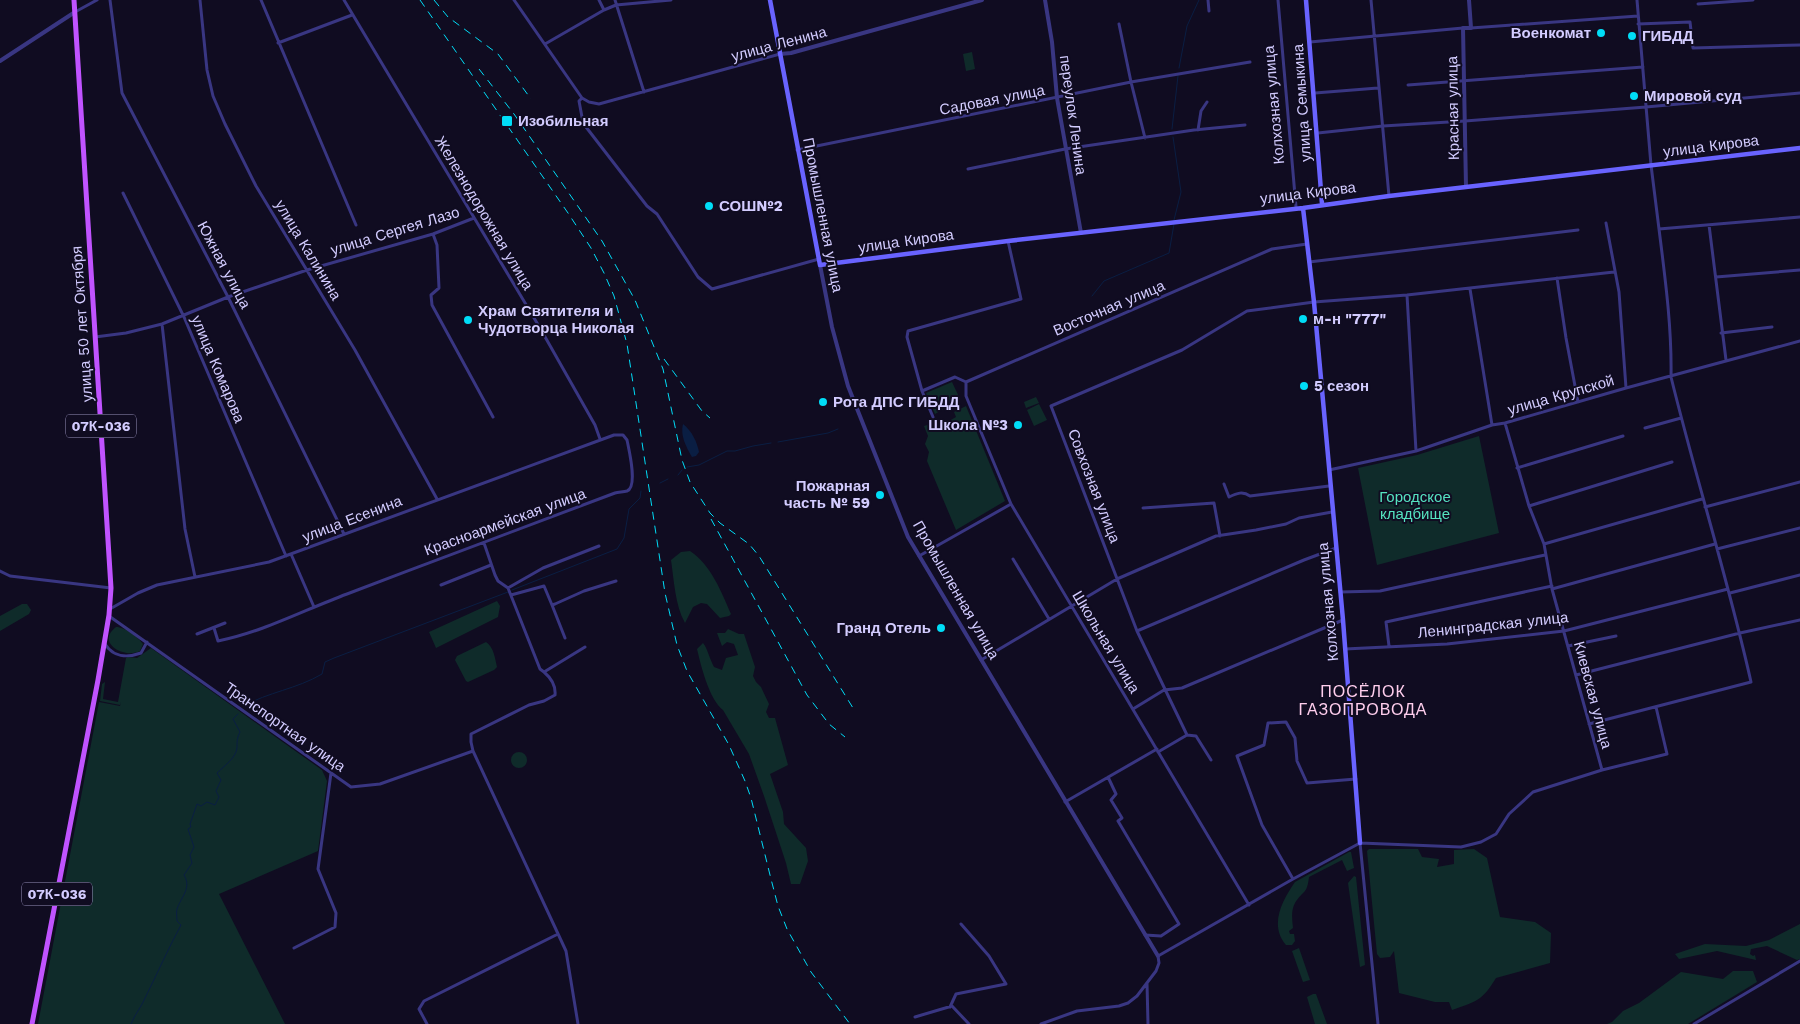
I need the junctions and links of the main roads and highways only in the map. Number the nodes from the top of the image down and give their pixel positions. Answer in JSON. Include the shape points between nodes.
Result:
{"nodes":[{"id":1,"x":74,"y":0,"type":"edge"},
{"id":2,"x":770,"y":0,"type":"edge"},
{"id":3,"x":1306,"y":0,"type":"edge"},
{"id":4,"x":1800,"y":148,"type":"edge"},
{"id":5,"x":1322,"y":204,"type":"junction"},
{"id":6,"x":1303,"y":208,"type":"junction"},
{"id":7,"x":820,"y":266,"type":"joint"},
{"id":8,"x":1360,"y":843,"type":"road end"},
{"id":9,"x":32,"y":1024,"type":"edge"}],
"edges":[{"from":1,"to":9,"type":"main road","name":"улица 50 лет Октября","number":"07К-036","via":[[111,588],[83,765]]},
{"from":2,"to":7,"type":"main road","name":"Промышленная улица"},
{"from":3,"to":5,"type":"main road","name":"улица Семыкина"},
{"from":4,"to":5,"type":"main road","name":"улица Кирова"},
{"from":5,"to":6,"type":"main road","name":"улица Кирова"},
{"from":6,"to":7,"type":"main road","name":"улица Кирова"},
{"from":6,"to":8,"type":"main road","name":"Колхозная улица","via":[[1343,620]]}]}
